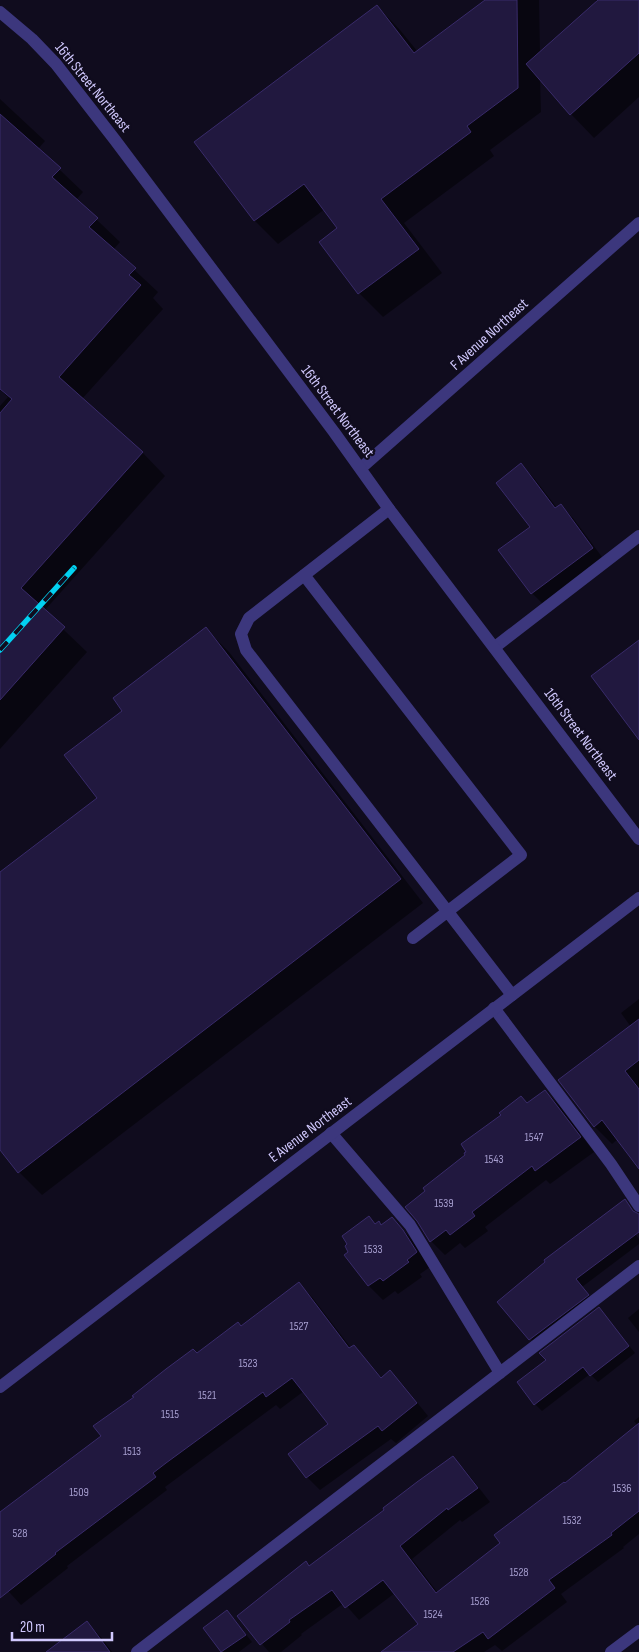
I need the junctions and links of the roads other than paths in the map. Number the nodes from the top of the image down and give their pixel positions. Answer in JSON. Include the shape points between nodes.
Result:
{"nodes":[{"id":1,"x":0,"y":12,"type":"edge"},
{"id":2,"x":639,"y":223,"type":"edge"},
{"id":3,"x":361,"y":468,"type":"junction"},
{"id":4,"x":389,"y":509,"type":"junction"},
{"id":5,"x":639,"y":536,"type":"edge"},
{"id":6,"x":304,"y":575,"type":"junction"},
{"id":7,"x":495,"y":647,"type":"junction"},
{"id":8,"x":639,"y":838,"type":"edge"},
{"id":9,"x":639,"y":898,"type":"edge"},
{"id":10,"x":448,"y":911,"type":"junction"},
{"id":11,"x":413,"y":938,"type":"dead end"},
{"id":12,"x":512,"y":995,"type":"junction"},
{"id":13,"x":494,"y":1008,"type":"junction"},
{"id":14,"x":331,"y":1133,"type":"junction"},
{"id":15,"x":639,"y":1206,"type":"edge"},
{"id":16,"x":639,"y":1266,"type":"edge"},
{"id":17,"x":500,"y":1373,"type":"junction"},
{"id":18,"x":1,"y":1385,"type":"edge"},
{"id":19,"x":639,"y":1631,"type":"edge"},
{"id":20,"x":137,"y":1652,"type":"edge"},
{"id":21,"x":611,"y":1652,"type":"edge"}],
"edges":[{"from":1,"to":3,"type":"street","name":"16th Street Northeast","via":[[56,64]]},
{"from":2,"to":3,"type":"street","name":"F Avenue Northeast"},
{"from":3,"to":4,"type":"street","name":"16th Street Northeast"},
{"from":4,"to":6,"type":"street"},
{"from":4,"to":7,"type":"street","name":"16th Street Northeast"},
{"from":5,"to":7,"type":"street"},
{"from":6,"to":10,"type":"street","via":[[248,618],[241,634],[246,650]]},
{"from":6,"to":10,"type":"street","via":[[521,855]]},
{"from":7,"to":8,"type":"street","name":"16th Street Northeast"},
{"from":9,"to":12,"type":"street","name":"E Avenue Northeast"},
{"from":10,"to":11,"type":"street"},
{"from":10,"to":12,"type":"street"},
{"from":12,"to":13,"type":"street","name":"E Avenue Northeast"},
{"from":13,"to":14,"type":"street","name":"E Avenue Northeast"},
{"from":13,"to":15,"type":"street"},
{"from":14,"to":17,"type":"street","via":[[410,1225]]},
{"from":14,"to":18,"type":"street","name":"E Avenue Northeast"},
{"from":16,"to":17,"type":"street"},
{"from":17,"to":20,"type":"street"},
{"from":19,"to":21,"type":"street"}]}
